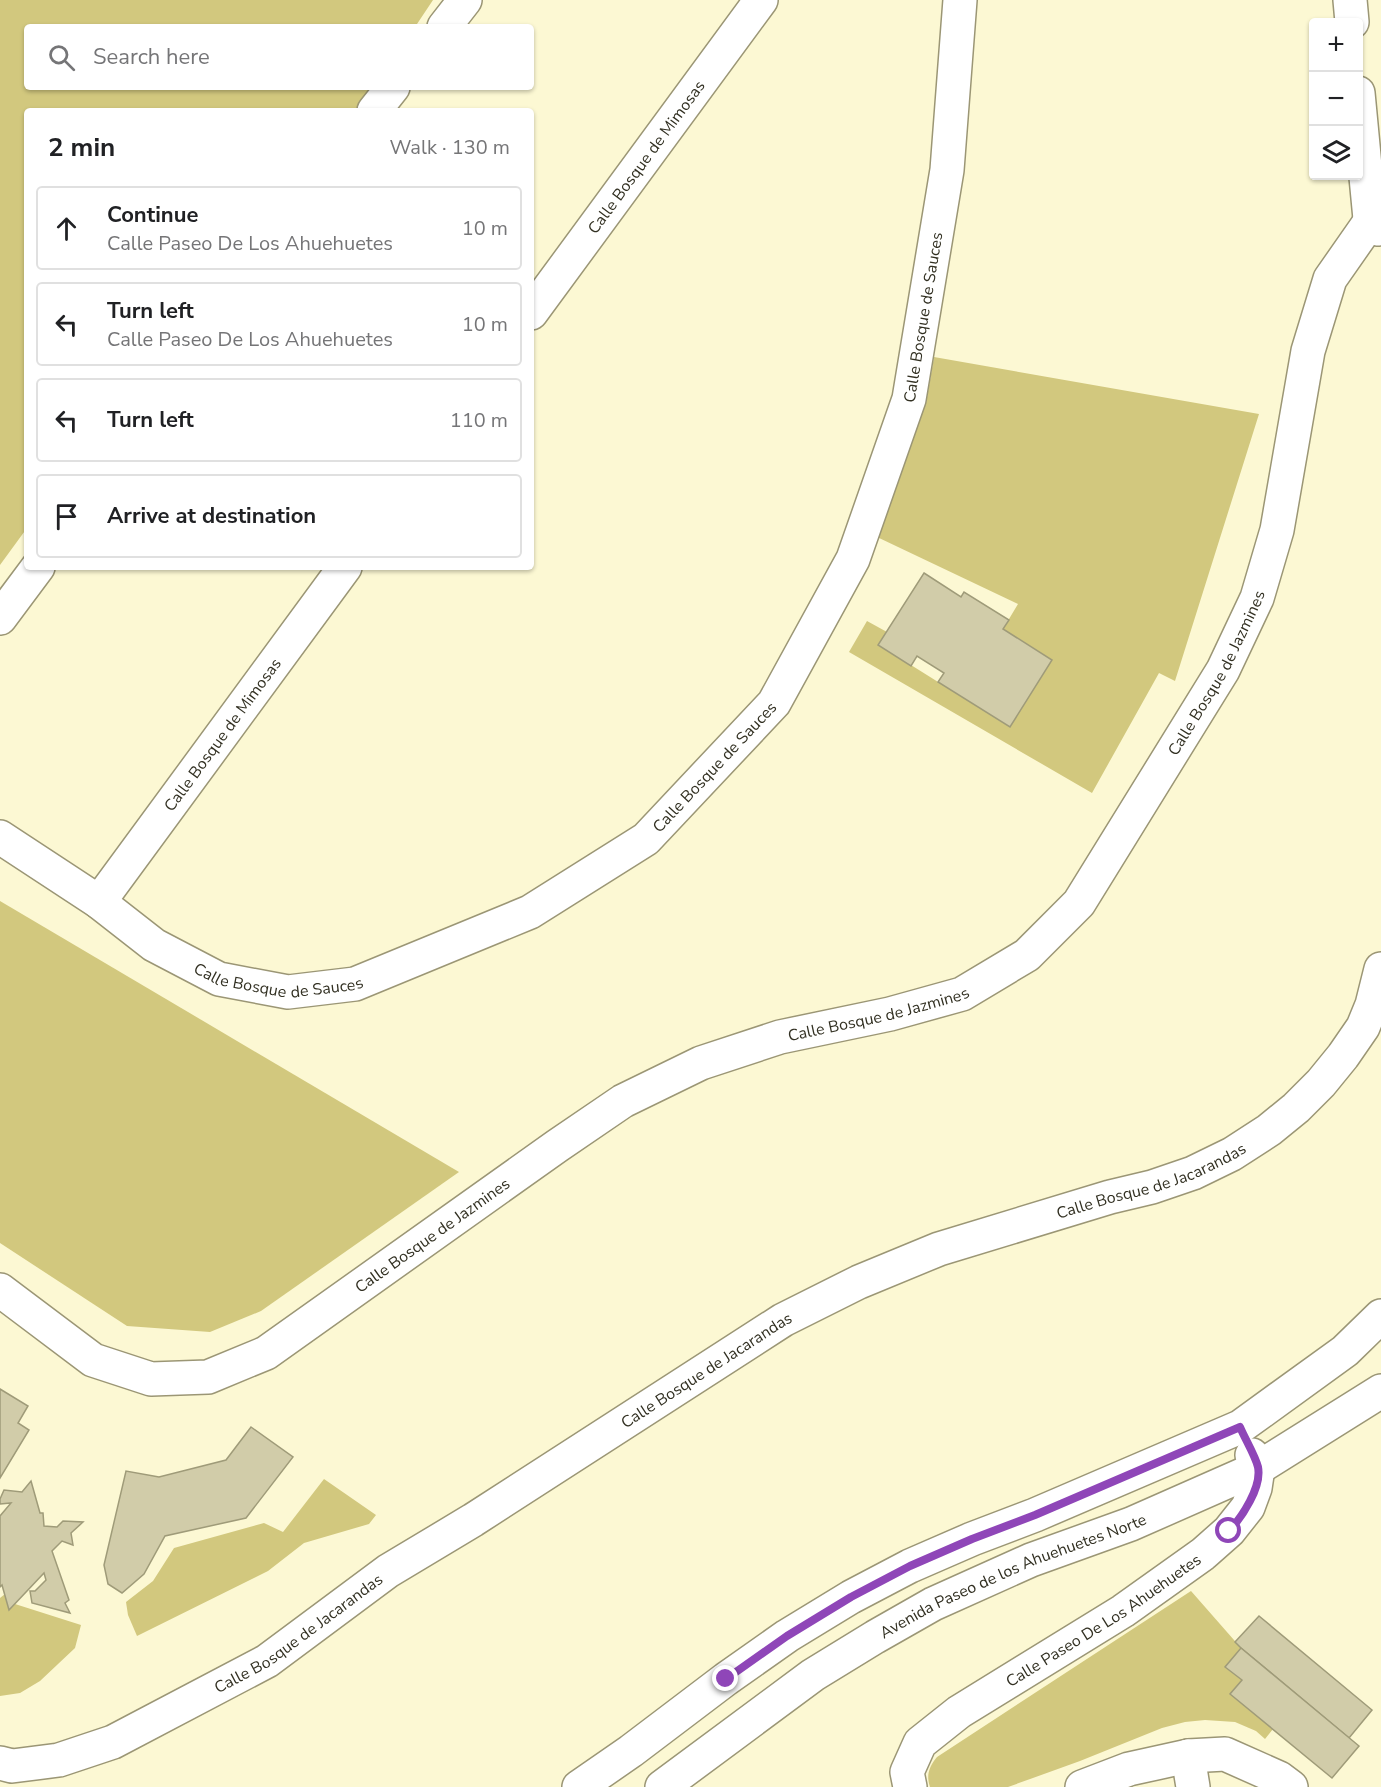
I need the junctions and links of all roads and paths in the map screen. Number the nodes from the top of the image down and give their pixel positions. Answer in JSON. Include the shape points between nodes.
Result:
{"nodes":[{"id":1,"x":465,"y":0,"type":"edge"},
{"id":2,"x":761,"y":0,"type":"edge"},
{"id":3,"x":960,"y":0,"type":"edge"},
{"id":4,"x":1350,"y":0,"type":"edge"},
{"id":5,"x":1352,"y":18,"type":"edge"},
{"id":6,"x":446,"y":24,"type":"edge"},
{"id":7,"x":391,"y":90,"type":"edge"},
{"id":8,"x":376,"y":108,"type":"edge"},
{"id":9,"x":1363,"y":121,"type":"edge"},
{"id":10,"x":1377,"y":219,"type":"edge"},
{"id":11,"x":534,"y":310,"type":"edge"},
{"id":12,"x":36,"y":570,"type":"edge"},
{"id":13,"x":343,"y":570,"type":"edge"},
{"id":14,"x":0,"y":618,"type":"edge"},
{"id":15,"x":0,"y":837,"type":"edge"},
{"id":16,"x":99,"y":902,"type":"junction"},
{"id":17,"x":1381,"y":969,"type":"edge"},
{"id":18,"x":0,"y":1290,"type":"edge"},
{"id":19,"x":1381,"y":1316,"type":"edge"},
{"id":20,"x":1381,"y":1390,"type":"edge"},
{"id":21,"x":1240,"y":1427,"type":"junction"},
{"id":22,"x":1258,"y":1468,"type":"junction"},
{"id":23,"x":0,"y":1763,"type":"edge"},
{"id":24,"x":1190,"y":1772,"type":"edge"},
{"id":25,"x":579,"y":1787,"type":"edge"},
{"id":26,"x":662,"y":1787,"type":"edge"},
{"id":27,"x":910,"y":1787,"type":"edge"},
{"id":28,"x":1082,"y":1787,"type":"edge"},
{"id":29,"x":1292,"y":1787,"type":"edge"}],
"edges":[{"from":1,"to":6,"type":"street"},
{"from":2,"to":11,"type":"street","name":"Calle Bosque de Mimosas"},
{"from":3,"to":16,"type":"street","name":"Calle Bosque de Sauces","via":[[947,170],[909,399],[853,559],[774,703],[646,839],[530,912],[355,984],[288,992],[219,979],[154,945]]},
{"from":4,"to":5,"type":"street"},
{"from":7,"to":8,"type":"street"},
{"from":9,"to":10,"type":"street"},
{"from":10,"to":18,"type":"street","name":"Calle Bosque de Jazmines","via":[[1330,279],[1308,351],[1277,530],[1257,598],[1223,670],[1079,903],[1027,955],[962,994],[780,1037],[701,1063],[623,1101],[266,1353],[208,1377],[151,1379],[93,1360]]},
{"from":12,"to":14,"type":"street"},
{"from":13,"to":16,"type":"street","name":"Calle Bosque de Mimosas"},
{"from":15,"to":16,"type":"street","name":"Calle Bosque de Sauces"},
{"from":17,"to":23,"type":"street","name":"Calle Bosque de Jacarandas","via":[[1363,1027],[1343,1056],[1296,1108],[1232,1154],[1193,1173],[939,1249],[859,1282],[783,1320],[388,1571],[267,1661],[113,1742],[59,1760],[12,1766]]},
{"from":19,"to":21,"type":"street","via":[[1346,1351]]},
{"from":20,"to":22,"type":"street","name":"Avenida Paseo de los Ahuehuetes Norte"},
{"from":21,"to":22,"type":"street"},
{"from":21,"to":25,"type":"street","via":[[941,1552],[851,1597],[787,1636]]},
{"from":22,"to":26,"type":"street","name":"Avenida Paseo de los Ahuehuetes Norte","via":[[933,1604],[813,1675]]},
{"from":22,"to":27,"type":"street","name":"Calle Paseo De Los Ahuehuetes","via":[[1248,1507],[1229,1531],[1123,1611],[959,1712],[920,1743],[907,1772]]},
{"from":24,"to":28,"type":"street","via":[[1129,1769]]},
{"from":24,"to":29,"type":"street","via":[[1226,1754]]}]}
